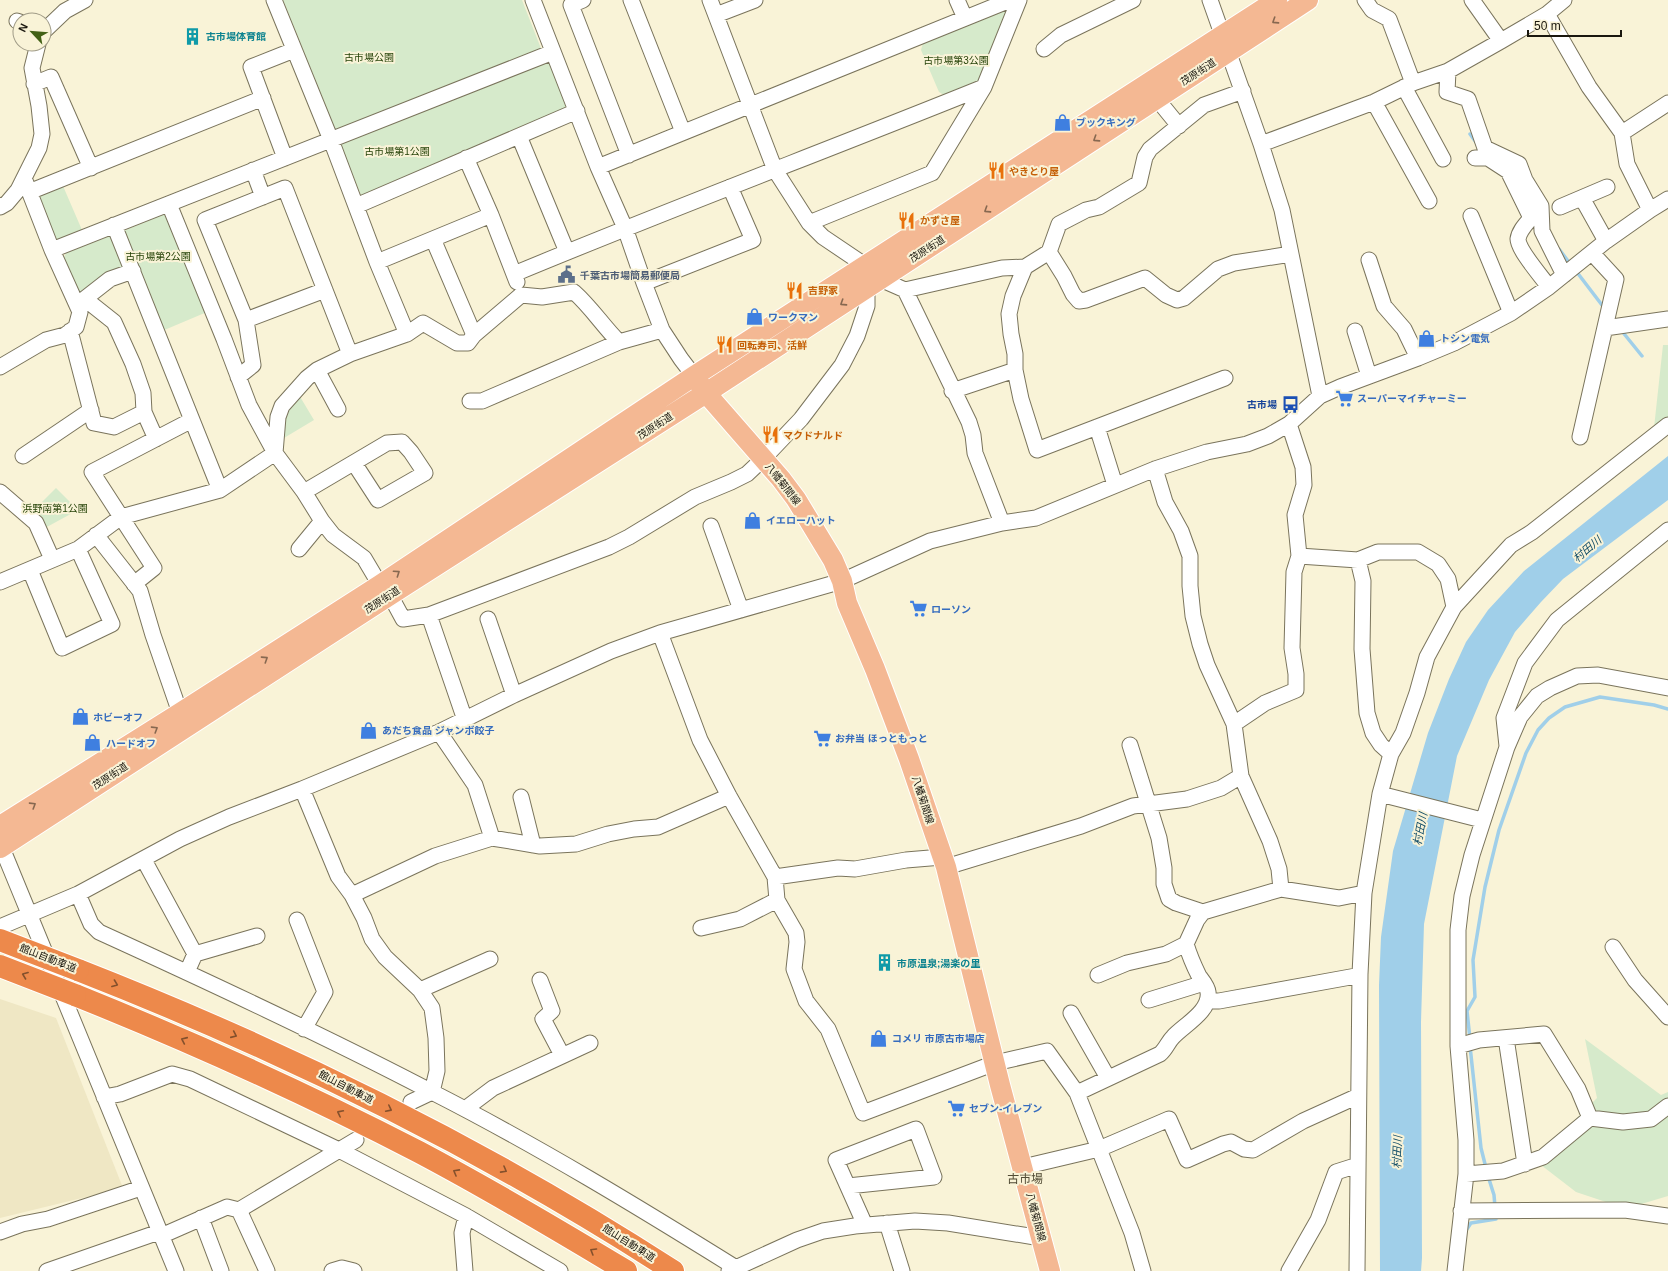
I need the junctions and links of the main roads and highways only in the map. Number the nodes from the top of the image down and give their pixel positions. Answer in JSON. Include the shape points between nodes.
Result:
{"nodes":[{"id":1,"x":1277,"y":0,"type":"edge"},
{"id":2,"x":1308,"y":0,"type":"edge"},
{"id":3,"x":1226,"y":43,"type":"junction"},
{"id":4,"x":871,"y":277,"type":"junction"},
{"id":5,"x":694,"y":376,"type":"junction"},
{"id":6,"x":706,"y":393,"type":"junction"},
{"id":7,"x":385,"y":590,"type":"junction"},
{"id":8,"x":0,"y":826,"type":"edge"},
{"id":9,"x":0,"y":846,"type":"edge"},
{"id":10,"x":0,"y":940,"type":"edge"},
{"id":11,"x":0,"y":966,"type":"edge"},
{"id":12,"x":626,"y":1271,"type":"edge"},
{"id":13,"x":673,"y":1271,"type":"edge"},
{"id":14,"x":1050,"y":1271,"type":"edge"}],
"edges":[{"from":1,"to":3,"type":"main road","name":"茂原街道"},
{"from":2,"to":3,"type":"main road","name":"茂原街道","one_way":true},
{"from":3,"to":4,"type":"main road","name":"茂原街道"},
{"from":3,"to":4,"type":"main road","name":"茂原街道","one_way":true,"via":[[1157,99]]},
{"from":4,"to":5,"type":"main road","name":"茂原街道"},
{"from":4,"to":6,"type":"main road","name":"茂原街道","one_way":true},
{"from":5,"to":6,"type":"main road","name":"八幡菊間線"},
{"from":7,"to":5,"type":"main road","name":"茂原街道","one_way":true},
{"from":6,"to":7,"type":"main road","name":"茂原街道"},
{"from":6,"to":14,"type":"main road","name":"八幡菊間線","via":[[796,499],[833,560],[842,580],[847,603],[909,759],[944,862]]},
{"from":8,"to":7,"type":"main road","name":"茂原街道","one_way":true,"via":[[180,713]]},
{"from":7,"to":9,"type":"main road","name":"茂原街道"},
{"from":10,"to":13,"type":"highway","name":"館山自動車道","one_way":true,"bridge":true,"via":[[142,995],[328,1077],[522,1180],[594,1221]]},
{"from":12,"to":11,"type":"highway","one_way":true,"bridge":true,"via":[[440,1164],[324,1104],[165,1031]]}]}
